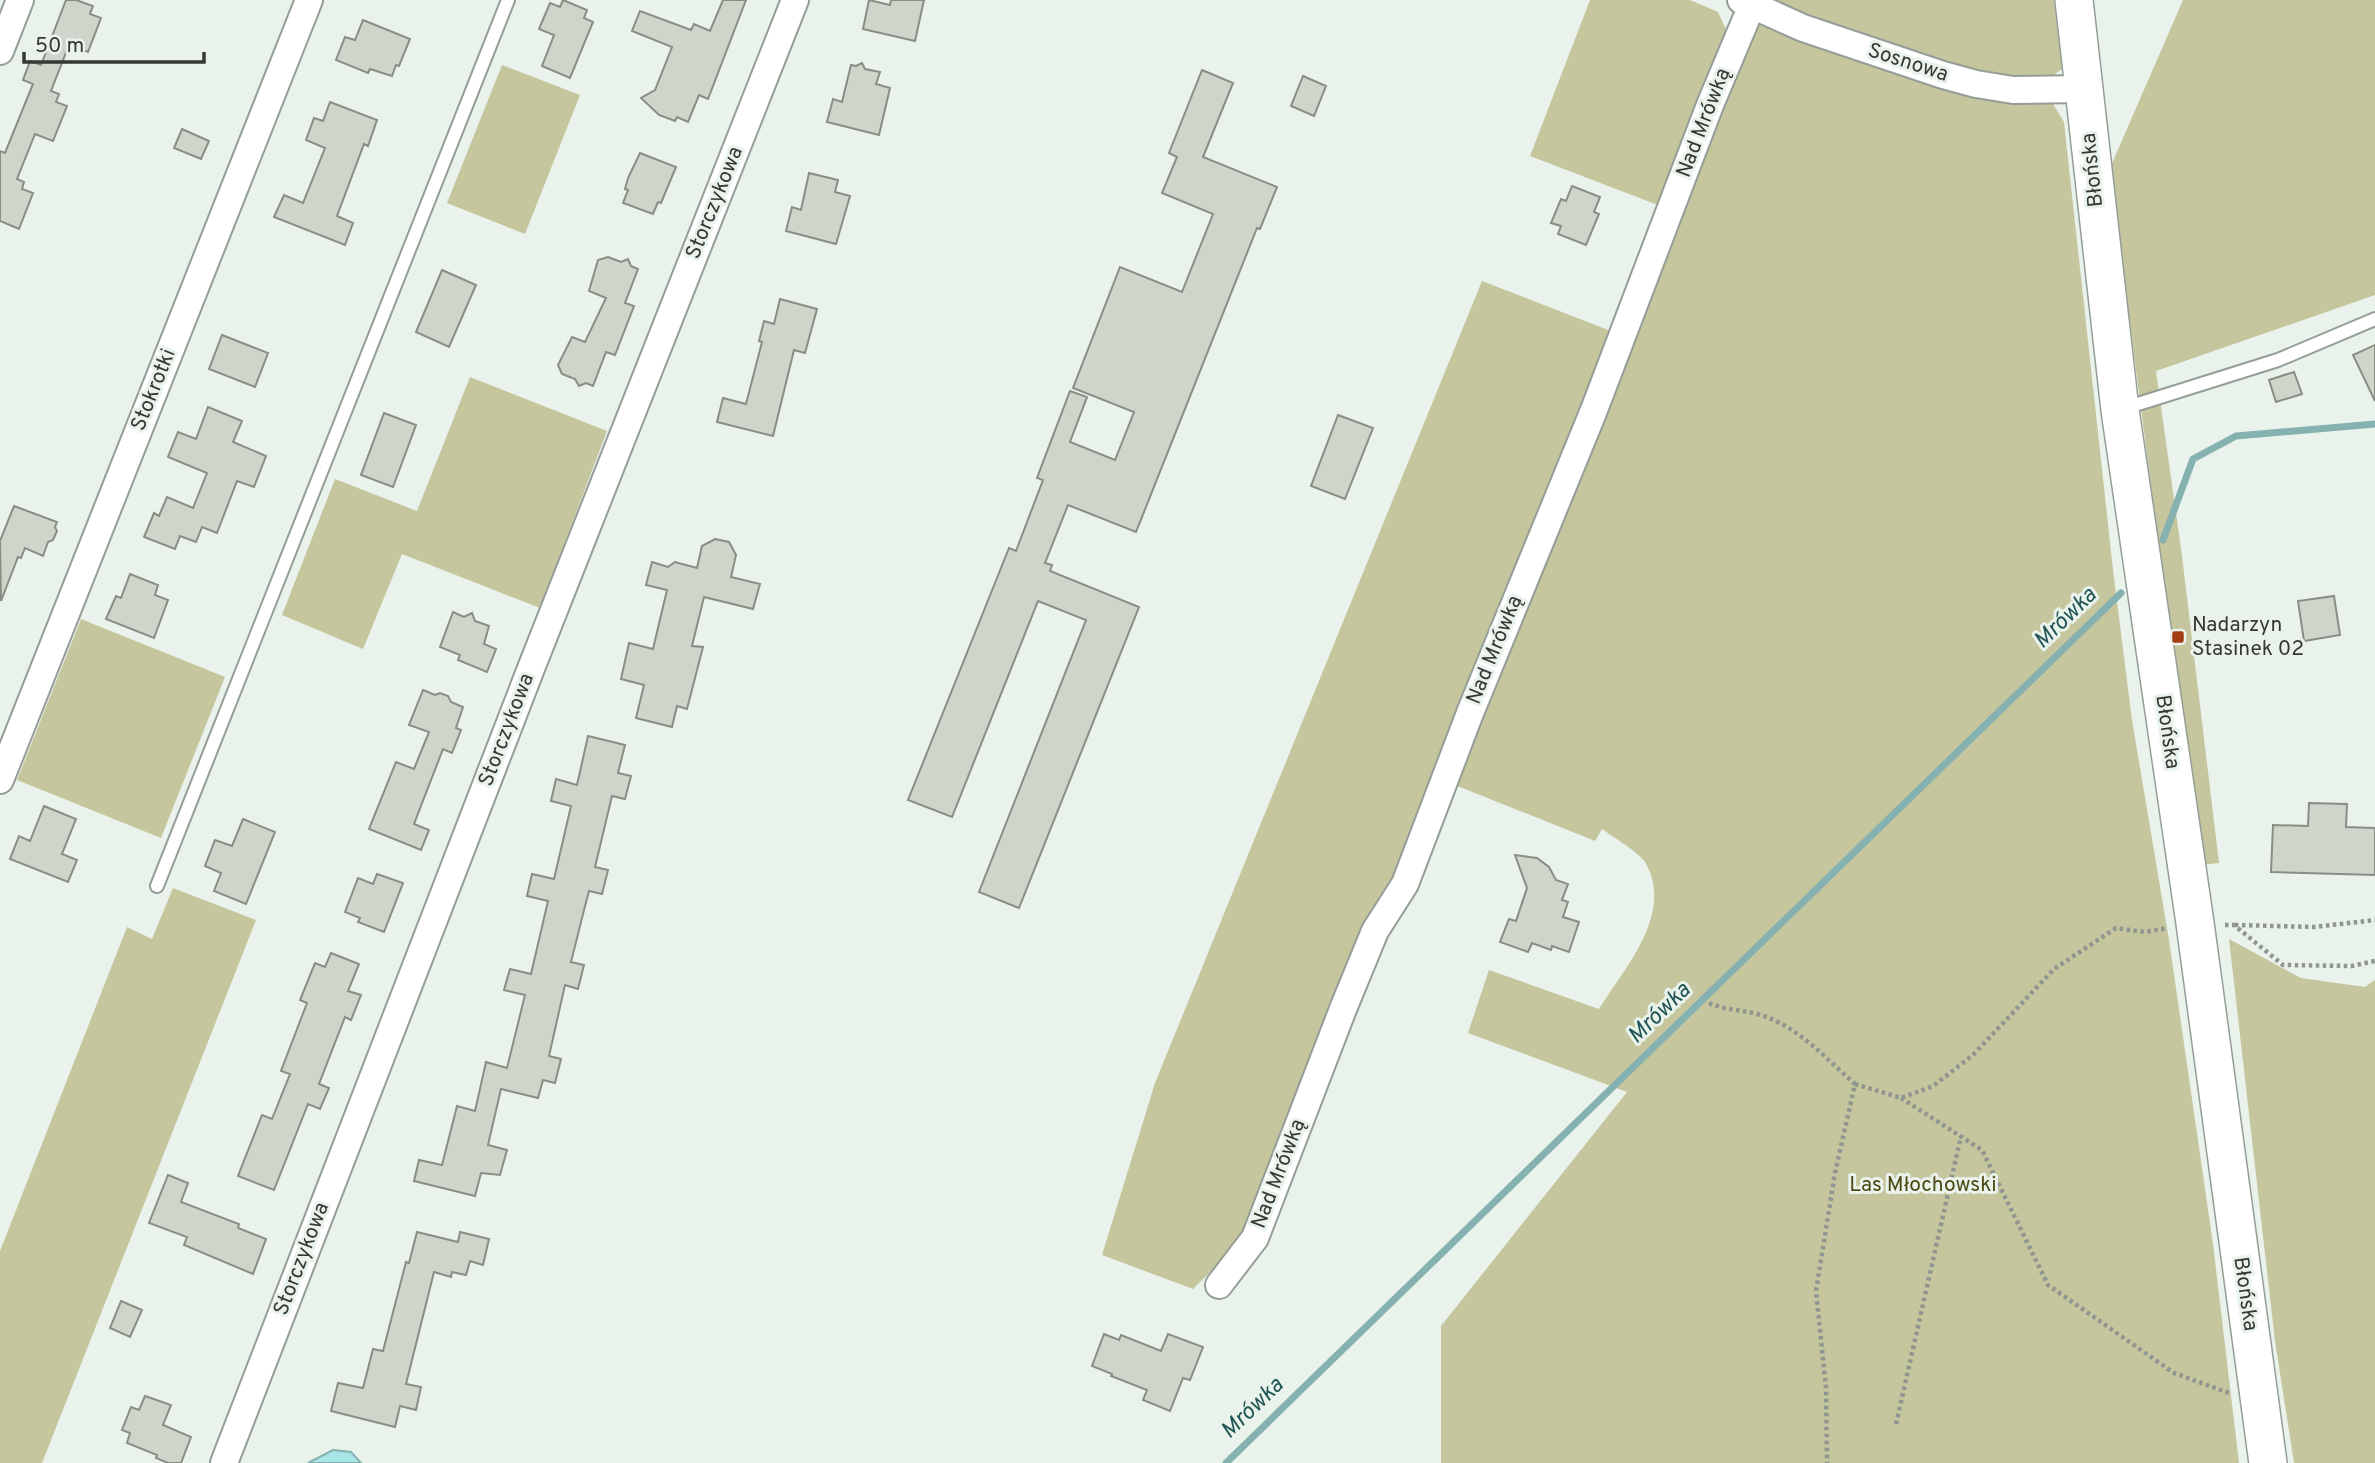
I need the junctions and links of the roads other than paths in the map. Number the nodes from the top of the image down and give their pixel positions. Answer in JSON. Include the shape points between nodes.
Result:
{"nodes":[{"id":1,"x":20,"y":0,"type":"edge"},
{"id":2,"x":309,"y":0,"type":"edge"},
{"id":3,"x":508,"y":0,"type":"edge"},
{"id":4,"x":795,"y":0,"type":"edge"},
{"id":5,"x":2074,"y":0,"type":"edge"},
{"id":6,"x":1746,"y":3,"type":"edge"},
{"id":7,"x":0,"y":51,"type":"edge"},
{"id":8,"x":2084,"y":89,"type":"junction"},
{"id":9,"x":2375,"y":319,"type":"edge"},
{"id":10,"x":2120,"y":410,"type":"junction"},
{"id":11,"x":0,"y":780,"type":"edge"},
{"id":12,"x":157,"y":886,"type":"dead end"},
{"id":13,"x":1219,"y":1284,"type":"dead end"},
{"id":14,"x":224,"y":1463,"type":"edge"},
{"id":15,"x":2268,"y":1463,"type":"edge"}],
"edges":[{"from":1,"to":7,"type":"street"},
{"from":2,"to":11,"type":"street","name":"Stokrotki"},
{"from":3,"to":12,"type":"lane"},
{"from":4,"to":14,"type":"street","name":"Storczykowa"},
{"from":5,"to":8,"type":"main road","name":"Błońska"},
{"from":6,"to":8,"type":"street","name":"Sosnowa","via":[[1803,27],[1976,84],[2013,90]]},
{"from":6,"to":13,"type":"street","name":"Nad Mrówką","via":[[1594,410],[1405,884],[1375,931],[1255,1238]]},
{"from":8,"to":10,"type":"main road","name":"Błońska"},
{"from":9,"to":10,"type":"lane","via":[[2278,360]]},
{"from":10,"to":15,"type":"main road","name":"Błońska"}]}
